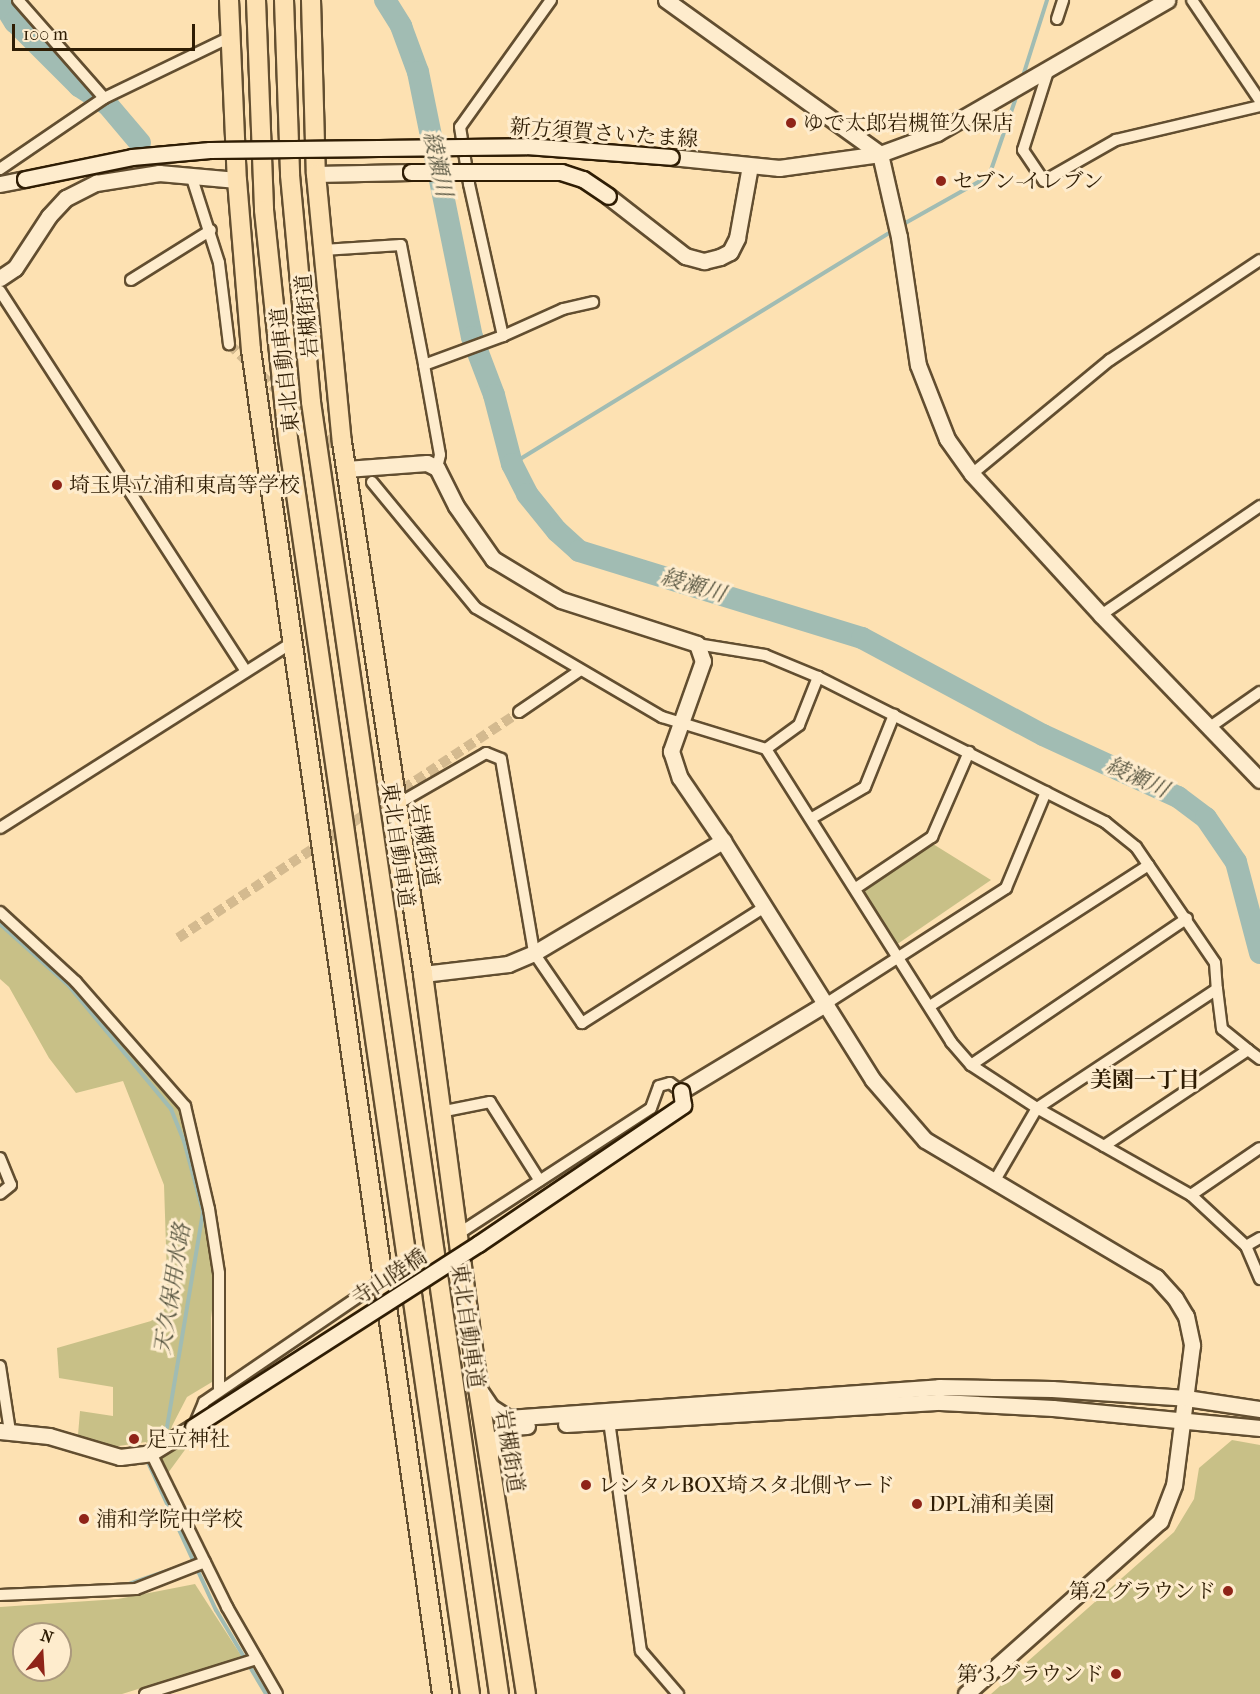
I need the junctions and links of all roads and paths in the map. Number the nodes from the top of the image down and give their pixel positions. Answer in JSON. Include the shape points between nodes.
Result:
{"nodes":[{"id":1,"x":18,"y":0,"type":"edge"},
{"id":2,"x":256,"y":0,"type":"edge"},
{"id":3,"x":284,"y":0,"type":"edge"},
{"id":4,"x":311,"y":0,"type":"edge"},
{"id":5,"x":551,"y":0,"type":"edge"},
{"id":6,"x":666,"y":0,"type":"edge"},
{"id":7,"x":1063,"y":0,"type":"edge"},
{"id":8,"x":1167,"y":0,"type":"edge"},
{"id":9,"x":1192,"y":0,"type":"edge"},
{"id":10,"x":230,"y":8,"type":"edge"},
{"id":11,"x":1057,"y":19,"type":"dead end"},
{"id":12,"x":230,"y":37,"type":"junction"},
{"id":13,"x":1049,"y":68,"type":"junction"},
{"id":14,"x":104,"y":98,"type":"junction"},
{"id":15,"x":1260,"y":101,"type":"edge"},
{"id":16,"x":1260,"y":106,"type":"edge"},
{"id":17,"x":880,"y":154,"type":"junction"},
{"id":18,"x":750,"y":166,"type":"junction"},
{"id":19,"x":0,"y":169,"type":"edge"},
{"id":20,"x":316,"y":174,"type":"junction"},
{"id":21,"x":192,"y":175,"type":"junction"},
{"id":22,"x":237,"y":180,"type":"junction"},
{"id":23,"x":0,"y":184,"type":"edge"},
{"id":24,"x":211,"y":230,"type":"junction"},
{"id":25,"x":323,"y":250,"type":"junction"},
{"id":26,"x":1260,"y":260,"type":"edge"},
{"id":27,"x":0,"y":279,"type":"edge"},
{"id":28,"x":131,"y":280,"type":"dead end"},
{"id":29,"x":0,"y":291,"type":"edge"},
{"id":30,"x":593,"y":302,"type":"dead end"},
{"id":31,"x":503,"y":336,"type":"junction"},
{"id":32,"x":230,"y":344,"type":"tunnel mouth"},
{"id":33,"x":424,"y":365,"type":"junction"},
{"id":34,"x":437,"y":468,"type":"junction"},
{"id":35,"x":346,"y":469,"type":"junction"},
{"id":36,"x":972,"y":474,"type":"junction"},
{"id":37,"x":372,"y":482,"type":"dead end"},
{"id":38,"x":1260,"y":506,"type":"edge"},
{"id":39,"x":1101,"y":615,"type":"junction"},
{"id":40,"x":290,"y":644,"type":"junction"},
{"id":41,"x":697,"y":644,"type":"junction"},
{"id":42,"x":245,"y":670,"type":"junction"},
{"id":43,"x":579,"y":671,"type":"junction"},
{"id":44,"x":818,"y":677,"type":"junction"},
{"id":45,"x":1260,"y":692,"type":"edge"},
{"id":46,"x":519,"y":712,"type":"tunnel mouth"},
{"id":47,"x":894,"y":715,"type":"junction"},
{"id":48,"x":683,"y":725,"type":"junction"},
{"id":49,"x":1210,"y":727,"type":"junction"},
{"id":50,"x":766,"y":749,"type":"junction"},
{"id":51,"x":969,"y":752,"type":"junction"},
{"id":52,"x":1260,"y":780,"type":"edge"},
{"id":53,"x":1046,"y":792,"type":"junction"},
{"id":54,"x":396,"y":805,"type":"junction"},
{"id":55,"x":812,"y":818,"type":"junction"},
{"id":56,"x":2,"y":824,"type":"edge"},
{"id":57,"x":723,"y":841,"type":"junction"},
{"id":58,"x":1149,"y":865,"type":"junction"},
{"id":59,"x":856,"y":888,"type":"junction"},
{"id":60,"x":763,"y":908,"type":"junction"},
{"id":61,"x":0,"y":912,"type":"edge"},
{"id":62,"x":1187,"y":918,"type":"junction"},
{"id":63,"x":534,"y":954,"type":"junction"},
{"id":64,"x":897,"y":958,"type":"junction"},
{"id":65,"x":423,"y":974,"type":"junction"},
{"id":66,"x":1217,"y":989,"type":"junction"},
{"id":67,"x":827,"y":1003,"type":"junction"},
{"id":68,"x":930,"y":1006,"type":"junction"},
{"id":69,"x":1248,"y":1050,"type":"junction"},
{"id":70,"x":1260,"y":1059,"type":"edge"},
{"id":71,"x":971,"y":1065,"type":"junction"},
{"id":72,"x":681,"y":1091,"type":"junction"},
{"id":73,"x":1037,"y":1108,"type":"junction"},
{"id":74,"x":440,"y":1112,"type":"junction"},
{"id":75,"x":1104,"y":1146,"type":"junction"},
{"id":76,"x":1260,"y":1148,"type":"edge"},
{"id":77,"x":0,"y":1158,"type":"edge"},
{"id":78,"x":540,"y":1181,"type":"junction"},
{"id":79,"x":994,"y":1182,"type":"junction"},
{"id":80,"x":0,"y":1194,"type":"edge"},
{"id":81,"x":1191,"y":1195,"type":"junction"},
{"id":82,"x":458,"y":1234,"type":"junction"},
{"id":83,"x":1260,"y":1238,"type":"edge"},
{"id":84,"x":1246,"y":1246,"type":"junction"},
{"id":85,"x":1260,"y":1279,"type":"edge"},
{"id":86,"x":383,"y":1280,"type":"junction"},
{"id":87,"x":0,"y":1366,"type":"edge"},
{"id":88,"x":478,"y":1388,"type":"junction"},
{"id":89,"x":219,"y":1391,"type":"junction"},
{"id":90,"x":1186,"y":1398,"type":"junction"},
{"id":91,"x":1260,"y":1409,"type":"edge"},
{"id":92,"x":1184,"y":1419,"type":"junction"},
{"id":93,"x":609,"y":1421,"type":"junction"},
{"id":94,"x":193,"y":1427,"type":"junction"},
{"id":95,"x":1260,"y":1428,"type":"edge"},
{"id":96,"x":5,"y":1431,"type":"edge"},
{"id":97,"x":152,"y":1453,"type":"junction"},
{"id":98,"x":488,"y":1459,"type":"junction"},
{"id":99,"x":205,"y":1562,"type":"junction"},
{"id":100,"x":0,"y":1595,"type":"edge"},
{"id":101,"x":257,"y":1659,"type":"junction"},
{"id":102,"x":145,"y":1694,"type":"edge"},
{"id":103,"x":277,"y":1694,"type":"edge"},
{"id":104,"x":442,"y":1694,"type":"edge"},
{"id":105,"x":470,"y":1694,"type":"edge"},
{"id":106,"x":499,"y":1694,"type":"edge"},
{"id":107,"x":526,"y":1694,"type":"edge"},
{"id":108,"x":678,"y":1694,"type":"edge"},
{"id":109,"x":966,"y":1694,"type":"edge"}],
"edges":[{"from":1,"to":14,"type":"street"},
{"from":2,"to":105,"type":"highway","name":"東北自動車道","via":[[264,210],[288,439]]},
{"from":3,"to":106,"type":"highway","name":"東北自動車道","via":[[299,286],[314,425]]},
{"from":4,"to":20,"type":"highway","name":"岩槻街道"},
{"from":5,"to":31,"type":"street","via":[[460,127],[468,184]]},
{"from":6,"to":17,"type":"street"},
{"from":7,"to":11,"type":"street"},
{"from":8,"to":13,"type":"street","name":"新方須賀さいたま線"},
{"from":9,"to":15,"type":"street"},
{"from":10,"to":12,"type":"highway"},
{"from":12,"to":14,"type":"street"},
{"from":12,"to":22,"type":"highway"},
{"from":13,"to":16,"type":"street","via":[[1023,150],[1044,181],[1116,140]]},
{"from":13,"to":17,"type":"street","name":"新方須賀さいたま線","via":[[937,133]]},
{"from":14,"to":19,"type":"street"},
{"from":17,"to":18,"type":"street","name":"新方須賀さいたま線","via":[[811,166]]},
{"from":17,"to":36,"type":"street","via":[[899,237],[918,365],[947,439]]},
{"from":18,"to":20,"type":"street","bridge":true,"via":[[737,238],[729,252],[704,261],[686,256],[608,196],[582,179],[561,172]]},
{"from":18,"to":23,"type":"street","name":"新方須賀さいたま線","bridge":true,"via":[[526,146],[210,150],[132,157]]},
{"from":20,"to":25,"type":"highway","name":"岩槻街道"},
{"from":21,"to":22,"type":"street"},
{"from":21,"to":24,"type":"street"},
{"from":21,"to":27,"type":"street","via":[[159,172],[96,183],[66,198],[49,216],[15,268]]},
{"from":22,"to":40,"type":"highway","via":[[251,350]]},
{"from":24,"to":28,"type":"street"},
{"from":24,"to":32,"type":"street"},
{"from":25,"to":33,"type":"street","via":[[401,245]]},
{"from":25,"to":35,"type":"highway","name":"岩槻街道"},
{"from":26,"to":36,"type":"street","via":[[1110,360]]},
{"from":29,"to":42,"type":"street"},
{"from":30,"to":31,"type":"street","via":[[563,309]]},
{"from":31,"to":33,"type":"street"},
{"from":33,"to":34,"type":"street","via":[[440,455]]},
{"from":34,"to":35,"type":"street","via":[[427,463]]},
{"from":34,"to":41,"type":"street","via":[[456,506],[502,565],[561,600]]},
{"from":35,"to":54,"type":"highway","name":"岩槻街道"},
{"from":36,"to":39,"type":"street"},
{"from":37,"to":43,"type":"street","via":[[476,608]]},
{"from":38,"to":39,"type":"street"},
{"from":39,"to":49,"type":"street"},
{"from":40,"to":42,"type":"street"},
{"from":40,"to":86,"type":"highway"},
{"from":41,"to":44,"type":"street","via":[[765,655]]},
{"from":41,"to":48,"type":"street","via":[[703,661]]},
{"from":42,"to":56,"type":"street"},
{"from":43,"to":46,"type":"street"},
{"from":43,"to":48,"type":"street"},
{"from":44,"to":47,"type":"street"},
{"from":44,"to":50,"type":"street","via":[[799,725]]},
{"from":45,"to":49,"type":"street"},
{"from":47,"to":51,"type":"street"},
{"from":47,"to":55,"type":"street","via":[[865,787]]},
{"from":48,"to":50,"type":"street"},
{"from":48,"to":57,"type":"street","via":[[671,751],[680,778]]},
{"from":49,"to":52,"type":"street"},
{"from":50,"to":55,"type":"street"},
{"from":51,"to":53,"type":"street"},
{"from":51,"to":59,"type":"street","via":[[932,837]]},
{"from":53,"to":58,"type":"street","via":[[1105,822],[1136,847]]},
{"from":53,"to":64,"type":"street","via":[[1006,888]]},
{"from":54,"to":63,"type":"street","via":[[486,753],[501,759]]},
{"from":54,"to":65,"type":"highway","name":"岩槻街道"},
{"from":55,"to":59,"type":"street"},
{"from":57,"to":60,"type":"street"},
{"from":57,"to":63,"type":"street"},
{"from":58,"to":62,"type":"street"},
{"from":58,"to":68,"type":"street"},
{"from":59,"to":64,"type":"street"},
{"from":60,"to":63,"type":"street","via":[[582,1023]]},
{"from":60,"to":67,"type":"street"},
{"from":61,"to":89,"type":"street","via":[[76,981],[185,1106],[219,1273]]},
{"from":62,"to":66,"type":"street","via":[[1215,963]]},
{"from":62,"to":71,"type":"street"},
{"from":63,"to":65,"type":"street","via":[[508,963]]},
{"from":64,"to":67,"type":"street"},
{"from":64,"to":68,"type":"street"},
{"from":65,"to":74,"type":"highway","name":"岩槻街道"},
{"from":66,"to":69,"type":"street","via":[[1222,1029]]},
{"from":66,"to":73,"type":"street"},
{"from":67,"to":72,"type":"street"},
{"from":67,"to":79,"type":"street","via":[[873,1080],[926,1140]]},
{"from":68,"to":71,"type":"street","via":[[951,1042]]},
{"from":69,"to":70,"type":"street"},
{"from":69,"to":75,"type":"street"},
{"from":71,"to":73,"type":"street"},
{"from":72,"to":78,"type":"street","via":[[670,1083],[659,1086],[651,1108]]},
{"from":72,"to":94,"type":"street","name":"寺山陸橋","bridge":true,"via":[[683,1105],[478,1244]]},
{"from":73,"to":75,"type":"street"},
{"from":73,"to":79,"type":"street"},
{"from":74,"to":78,"type":"street","via":[[490,1102]]},
{"from":74,"to":82,"type":"highway","name":"岩槻街道"},
{"from":75,"to":81,"type":"street"},
{"from":76,"to":81,"type":"street"},
{"from":77,"to":80,"type":"street","via":[[11,1185]]},
{"from":78,"to":82,"type":"street"},
{"from":79,"to":90,"type":"street","via":[[1156,1277],[1175,1298],[1186,1316],[1192,1346]]},
{"from":81,"to":84,"type":"street"},
{"from":82,"to":88,"type":"highway","name":"岩槻街道"},
{"from":83,"to":84,"type":"street"},
{"from":84,"to":85,"type":"street"},
{"from":86,"to":89,"type":"street"},
{"from":86,"to":104,"type":"highway"},
{"from":87,"to":96,"type":"street"},
{"from":88,"to":90,"type":"street","via":[[491,1407],[508,1418],[939,1387],[1052,1389]]},
{"from":88,"to":98,"type":"highway","name":"岩槻街道"},
{"from":89,"to":94,"type":"street","via":[[204,1402]]},
{"from":90,"to":91,"type":"street"},
{"from":90,"to":92,"type":"street"},
{"from":92,"to":93,"type":"street","via":[[940,1402]]},
{"from":92,"to":95,"type":"street"},
{"from":92,"to":109,"type":"street","via":[[1174,1485],[1160,1521]]},
{"from":93,"to":98,"type":"street","via":[[509,1427],[497,1439]]},
{"from":93,"to":108,"type":"street","via":[[641,1651]]},
{"from":94,"to":97,"type":"street"},
{"from":96,"to":97,"type":"street","via":[[49,1436],[120,1456]]},
{"from":97,"to":99,"type":"street"},
{"from":98,"to":107,"type":"highway","name":"岩槻街道"},
{"from":99,"to":100,"type":"street","via":[[136,1589]]},
{"from":99,"to":101,"type":"street"},
{"from":101,"to":102,"type":"street"},
{"from":101,"to":103,"type":"street"}]}
